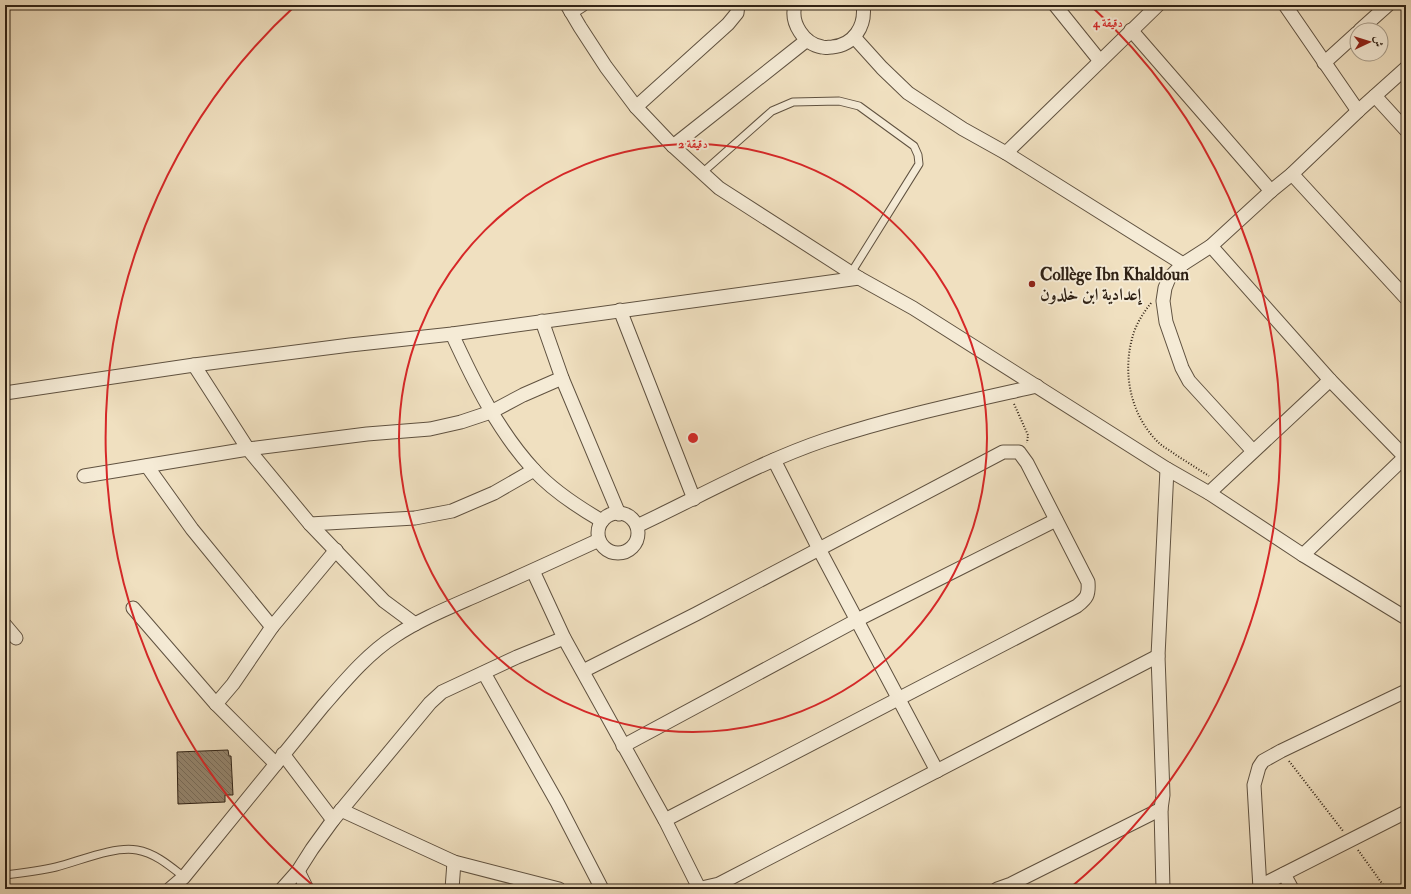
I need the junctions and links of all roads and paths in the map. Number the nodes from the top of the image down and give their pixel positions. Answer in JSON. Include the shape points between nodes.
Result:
{"nodes":[{"id":1,"x":738,"y":5,"type":"edge"},
{"id":2,"x":795,"y":5,"type":"edge"},
{"id":3,"x":863,"y":5,"type":"edge"},
{"id":4,"x":1056,"y":5,"type":"edge"},
{"id":5,"x":1158,"y":5,"type":"edge"},
{"id":6,"x":1285,"y":5,"type":"edge"},
{"id":7,"x":1388,"y":5,"type":"edge"},
{"id":8,"x":573,"y":7,"type":"edge"},
{"id":9,"x":1369,"y":22,"type":"edge"},
{"id":10,"x":1131,"y":30,"type":"junction"},
{"id":11,"x":854,"y":37,"type":"junction"},
{"id":12,"x":807,"y":40,"type":"junction"},
{"id":13,"x":1349,"y":40,"type":"edge"},
{"id":14,"x":1100,"y":61,"type":"junction"},
{"id":15,"x":1324,"y":63,"type":"junction"},
{"id":16,"x":1406,"y":68,"type":"edge"},
{"id":17,"x":1375,"y":96,"type":"junction"},
{"id":18,"x":636,"y":106,"type":"junction"},
{"id":19,"x":1358,"y":111,"type":"junction"},
{"id":20,"x":1406,"y":130,"type":"edge"},
{"id":21,"x":673,"y":146,"type":"junction"},
{"id":22,"x":1006,"y":153,"type":"junction"},
{"id":23,"x":702,"y":173,"type":"junction"},
{"id":24,"x":1292,"y":174,"type":"junction"},
{"id":25,"x":1271,"y":191,"type":"junction"},
{"id":26,"x":1210,"y":246,"type":"junction"},
{"id":27,"x":1183,"y":264,"type":"junction"},
{"id":28,"x":855,"y":275,"type":"junction"},
{"id":29,"x":1165,"y":288,"type":"junction"},
{"id":30,"x":1406,"y":298,"type":"edge"},
{"id":31,"x":620,"y":310,"type":"junction"},
{"id":32,"x":542,"y":322,"type":"junction"},
{"id":33,"x":452,"y":334,"type":"junction"},
{"id":34,"x":194,"y":365,"type":"junction"},
{"id":35,"x":562,"y":378,"type":"junction"},
{"id":36,"x":1330,"y":380,"type":"junction"},
{"id":37,"x":1037,"y":386,"type":"junction"},
{"id":38,"x":1008,"y":392,"type":"junction"},
{"id":39,"x":5,"y":393,"type":"edge"},
{"id":40,"x":491,"y":412,"type":"junction"},
{"id":41,"x":248,"y":449,"type":"junction"},
{"id":42,"x":1253,"y":451,"type":"junction"},
{"id":43,"x":1019,"y":452,"type":"junction"},
{"id":44,"x":1406,"y":456,"type":"edge"},
{"id":45,"x":774,"y":460,"type":"junction"},
{"id":46,"x":147,"y":466,"type":"junction"},
{"id":47,"x":1167,"y":469,"type":"junction"},
{"id":48,"x":534,"y":470,"type":"junction"},
{"id":49,"x":84,"y":476,"type":"dead end"},
{"id":50,"x":1220,"y":483,"type":"junction"},
{"id":51,"x":1209,"y":493,"type":"junction"},
{"id":52,"x":694,"y":499,"type":"junction"},
{"id":53,"x":619,"y":514,"type":"junction"},
{"id":54,"x":1056,"y":520,"type":"junction"},
{"id":55,"x":602,"y":521,"type":"junction"},
{"id":56,"x":310,"y":524,"type":"junction"},
{"id":57,"x":637,"y":526,"type":"junction"},
{"id":58,"x":599,"y":540,"type":"junction"},
{"id":59,"x":819,"y":549,"type":"junction"},
{"id":60,"x":336,"y":550,"type":"junction"},
{"id":61,"x":1303,"y":555,"type":"junction"},
{"id":62,"x":533,"y":571,"type":"junction"},
{"id":63,"x":133,"y":608,"type":"dead end"},
{"id":64,"x":1404,"y":613,"type":"edge"},
{"id":65,"x":857,"y":620,"type":"junction"},
{"id":66,"x":415,"y":624,"type":"junction"},
{"id":67,"x":5,"y":625,"type":"edge"},
{"id":68,"x":272,"y":627,"type":"junction"},
{"id":69,"x":16,"y":638,"type":"dead end"},
{"id":70,"x":564,"y":638,"type":"junction"},
{"id":71,"x":1158,"y":656,"type":"junction"},
{"id":72,"x":583,"y":671,"type":"junction"},
{"id":73,"x":484,"y":673,"type":"junction"},
{"id":74,"x":1406,"y":691,"type":"edge"},
{"id":75,"x":899,"y":700,"type":"junction"},
{"id":76,"x":216,"y":704,"type":"junction"},
{"id":77,"x":623,"y":746,"type":"junction"},
{"id":78,"x":1281,"y":751,"type":"junction"},
{"id":79,"x":280,"y":759,"type":"junction"},
{"id":80,"x":937,"y":771,"type":"junction"},
{"id":81,"x":1161,"y":809,"type":"junction"},
{"id":82,"x":341,"y":810,"type":"junction"},
{"id":83,"x":1406,"y":812,"type":"edge"},
{"id":84,"x":333,"y":820,"type":"junction"},
{"id":85,"x":665,"y":820,"type":"junction"},
{"id":86,"x":1351,"y":840,"type":"junction"},
{"id":87,"x":454,"y":862,"type":"junction"},
{"id":88,"x":298,"y":871,"type":"junction"},
{"id":89,"x":1284,"y":874,"type":"junction"},
{"id":90,"x":5,"y":875,"type":"edge"},
{"id":91,"x":184,"y":877,"type":"junction"},
{"id":92,"x":1260,"y":887,"type":"edge"},
{"id":93,"x":170,"y":889,"type":"edge"},
{"id":94,"x":282,"y":889,"type":"edge"},
{"id":95,"x":307,"y":889,"type":"edge"},
{"id":96,"x":452,"y":889,"type":"edge"},
{"id":97,"x":559,"y":889,"type":"edge"},
{"id":98,"x":602,"y":889,"type":"edge"},
{"id":99,"x":698,"y":889,"type":"edge"},
{"id":100,"x":997,"y":889,"type":"edge"},
{"id":101,"x":1163,"y":889,"type":"edge"},
{"id":102,"x":1292,"y":889,"type":"edge"},
{"id":103,"x":1386,"y":889,"type":"edge"}],
"edges":[{"from":1,"to":18,"type":"street","via":[[737,13],[728,24]]},
{"from":2,"to":12,"type":"street","via":[[793,11],[796,27]]},
{"from":3,"to":11,"type":"street","via":[[861,26]]},
{"from":4,"to":14,"type":"street"},
{"from":5,"to":10,"type":"street"},
{"from":6,"to":15,"type":"street"},
{"from":7,"to":9,"type":"street"},
{"from":8,"to":18,"type":"street","via":[[606,67]]},
{"from":10,"to":14,"type":"street"},
{"from":10,"to":25,"type":"street"},
{"from":11,"to":12,"type":"street","via":[[840,46],[823,47]]},
{"from":11,"to":22,"type":"street","via":[[908,93]]},
{"from":12,"to":21,"type":"street"},
{"from":13,"to":15,"type":"street"},
{"from":14,"to":22,"type":"street"},
{"from":15,"to":19,"type":"street"},
{"from":16,"to":17,"type":"street"},
{"from":17,"to":19,"type":"street"},
{"from":17,"to":20,"type":"street"},
{"from":18,"to":21,"type":"street"},
{"from":19,"to":24,"type":"street"},
{"from":21,"to":23,"type":"street"},
{"from":22,"to":27,"type":"street"},
{"from":23,"to":28,"type":"street","via":[[745,206]]},
{"from":23,"to":28,"type":"lane","via":[[772,111],[793,102],[839,101],[859,106],[914,146],[918,164]]},
{"from":24,"to":25,"type":"street"},
{"from":24,"to":30,"type":"street"},
{"from":25,"to":26,"type":"street"},
{"from":26,"to":27,"type":"street"},
{"from":26,"to":36,"type":"street"},
{"from":27,"to":29,"type":"street","via":[[1169,278]]},
{"from":28,"to":31,"type":"street"},
{"from":28,"to":37,"type":"street","via":[[913,308]]},
{"from":29,"to":42,"type":"street","via":[[1163,301],[1166,322],[1189,381]]},
{"from":29,"to":50,"type":"path","via":[[1152,300],[1142,315],[1130,348],[1128,366],[1133,401],[1146,427],[1161,445]]},
{"from":31,"to":32,"type":"street"},
{"from":31,"to":52,"type":"street"},
{"from":32,"to":33,"type":"street"},
{"from":32,"to":35,"type":"street"},
{"from":33,"to":34,"type":"street"},
{"from":33,"to":40,"type":"street"},
{"from":34,"to":39,"type":"street"},
{"from":34,"to":41,"type":"street"},
{"from":35,"to":40,"type":"street"},
{"from":35,"to":53,"type":"street"},
{"from":36,"to":42,"type":"street"},
{"from":36,"to":44,"type":"street"},
{"from":37,"to":38,"type":"street"},
{"from":37,"to":47,"type":"street"},
{"from":38,"to":43,"type":"path","via":[[1028,435],[1027,442]]},
{"from":38,"to":45,"type":"street","via":[[880,424],[825,440]]},
{"from":40,"to":41,"type":"street","via":[[461,422],[430,428]]},
{"from":40,"to":48,"type":"street"},
{"from":41,"to":46,"type":"street"},
{"from":41,"to":56,"type":"street"},
{"from":42,"to":50,"type":"street"},
{"from":43,"to":54,"type":"street"},
{"from":43,"to":59,"type":"street","via":[[1003,452]]},
{"from":44,"to":61,"type":"street"},
{"from":45,"to":52,"type":"street"},
{"from":45,"to":59,"type":"street"},
{"from":46,"to":49,"type":"street"},
{"from":46,"to":68,"type":"street","via":[[192,529]]},
{"from":47,"to":51,"type":"street"},
{"from":47,"to":71,"type":"street"},
{"from":48,"to":55,"type":"street","via":[[565,497]]},
{"from":48,"to":56,"type":"street","via":[[494,493],[452,511],[415,518]]},
{"from":50,"to":51,"type":"street"},
{"from":51,"to":61,"type":"street"},
{"from":52,"to":57,"type":"street"},
{"from":53,"to":55,"type":"street","via":[[613,514]]},
{"from":53,"to":57,"type":"street","via":[[631,518]]},
{"from":54,"to":65,"type":"street"},
{"from":54,"to":75,"type":"street","via":[[1088,582],[1085,600]]},
{"from":55,"to":58,"type":"street","via":[[599,527]]},
{"from":56,"to":60,"type":"street"},
{"from":57,"to":58,"type":"street","via":[[636,543],[626,552],[607,550]]},
{"from":58,"to":62,"type":"street"},
{"from":59,"to":65,"type":"street"},
{"from":59,"to":72,"type":"street"},
{"from":60,"to":66,"type":"street","via":[[384,601]]},
{"from":60,"to":68,"type":"street"},
{"from":61,"to":64,"type":"street"},
{"from":62,"to":66,"type":"street"},
{"from":62,"to":70,"type":"street"},
{"from":63,"to":76,"type":"street"},
{"from":65,"to":75,"type":"street"},
{"from":65,"to":77,"type":"street"},
{"from":66,"to":79,"type":"street","via":[[370,656],[323,706]]},
{"from":67,"to":69,"type":"street"},
{"from":68,"to":76,"type":"street"},
{"from":70,"to":72,"type":"street"},
{"from":70,"to":73,"type":"street"},
{"from":71,"to":80,"type":"street"},
{"from":71,"to":81,"type":"street","via":[[1163,795]]},
{"from":72,"to":77,"type":"street"},
{"from":73,"to":82,"type":"street","via":[[442,692],[430,703]]},
{"from":73,"to":98,"type":"street","via":[[557,802]]},
{"from":74,"to":78,"type":"street"},
{"from":75,"to":80,"type":"street"},
{"from":75,"to":85,"type":"street"},
{"from":76,"to":79,"type":"street"},
{"from":77,"to":85,"type":"street"},
{"from":78,"to":86,"type":"path"},
{"from":78,"to":92,"type":"street","via":[[1263,761],[1254,785]]},
{"from":79,"to":84,"type":"street"},
{"from":79,"to":91,"type":"street"},
{"from":80,"to":99,"type":"street","via":[[719,884]]},
{"from":81,"to":100,"type":"street"},
{"from":81,"to":101,"type":"street"},
{"from":82,"to":84,"type":"street"},
{"from":82,"to":87,"type":"street"},
{"from":83,"to":86,"type":"street"},
{"from":84,"to":88,"type":"street"},
{"from":85,"to":99,"type":"street"},
{"from":86,"to":89,"type":"street"},
{"from":86,"to":103,"type":"path"},
{"from":87,"to":96,"type":"street"},
{"from":87,"to":97,"type":"street"},
{"from":88,"to":94,"type":"street"},
{"from":88,"to":95,"type":"street"},
{"from":89,"to":92,"type":"street"},
{"from":89,"to":102,"type":"street"},
{"from":90,"to":91,"type":"lane","via":[[56,867],[121,849],[153,855]]},
{"from":91,"to":93,"type":"street"}]}
